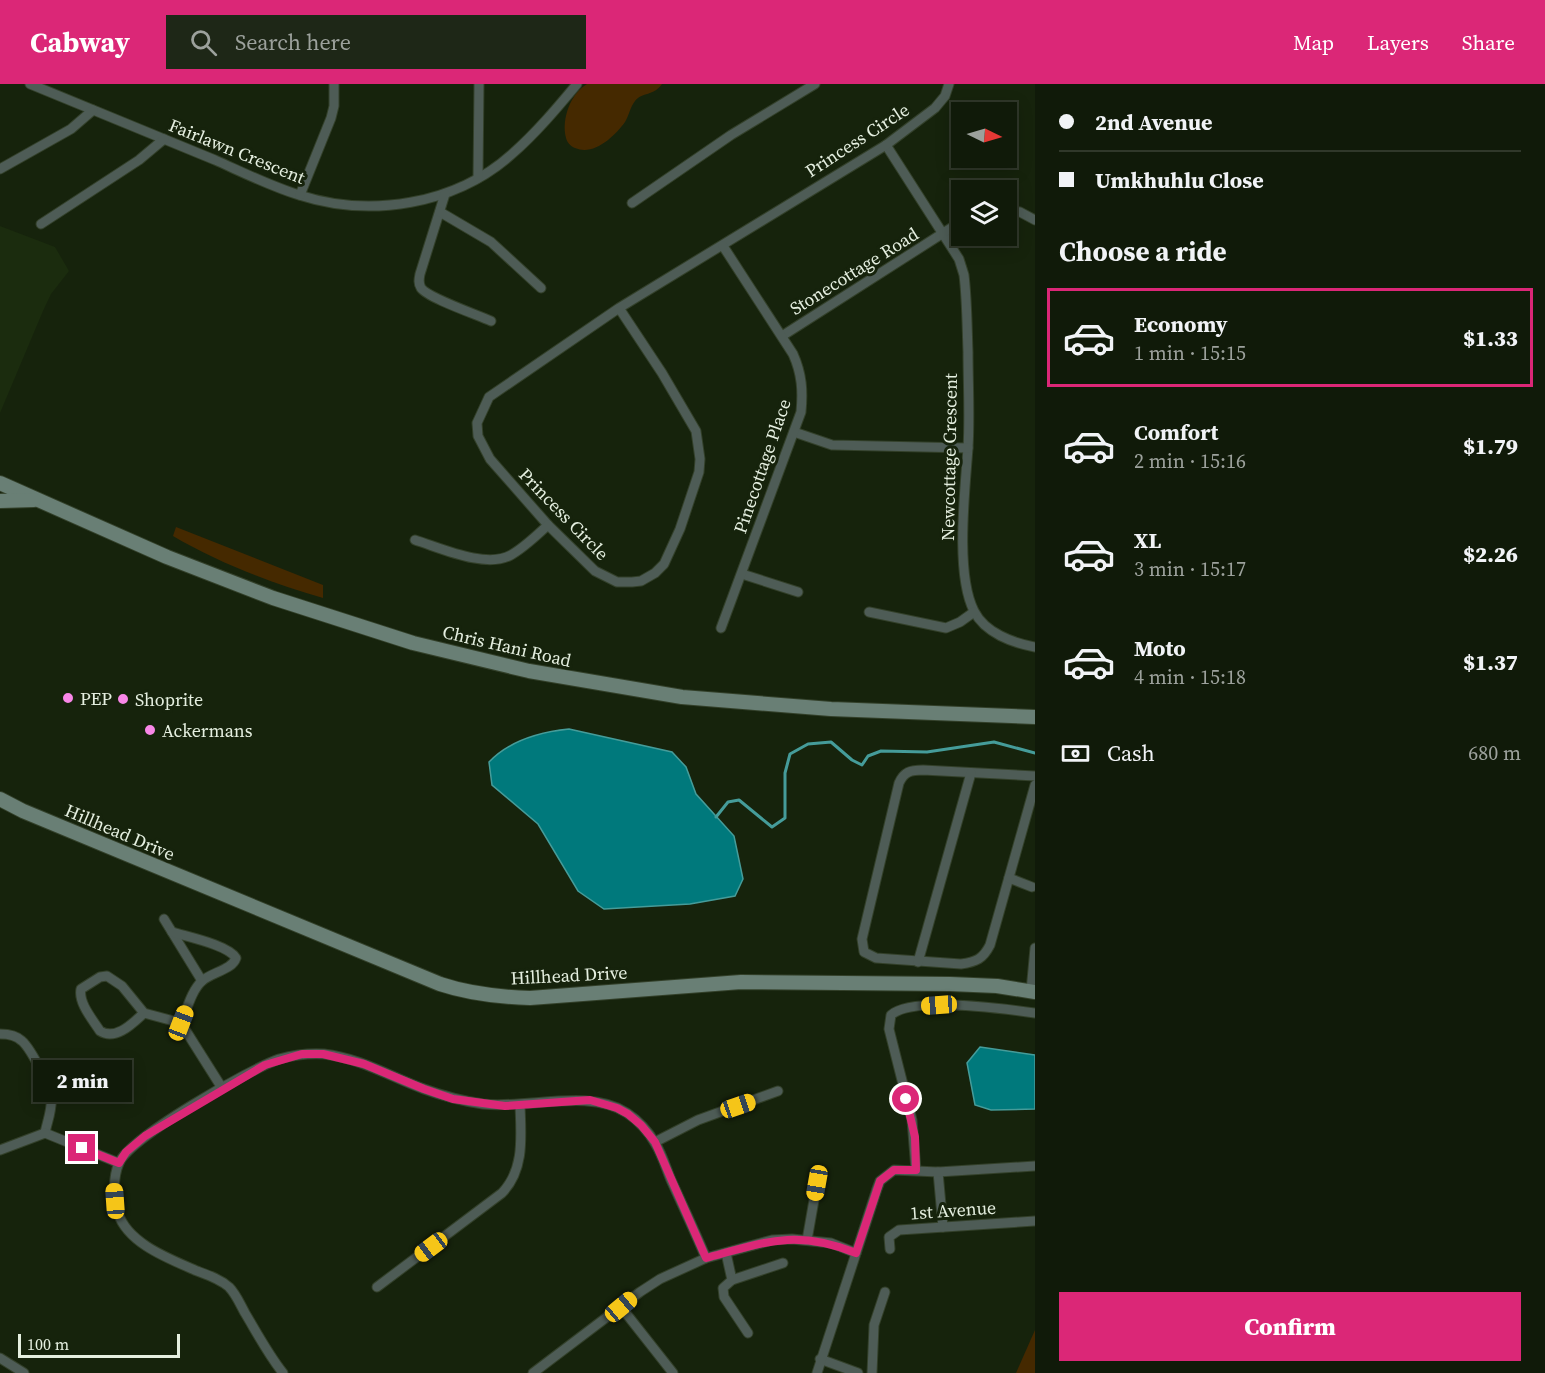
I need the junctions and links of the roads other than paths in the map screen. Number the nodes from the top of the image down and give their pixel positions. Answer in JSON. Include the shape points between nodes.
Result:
{"nodes":[{"id":1,"x":30,"y":84,"type":"edge"},
{"id":2,"x":334,"y":84,"type":"edge"},
{"id":3,"x":479,"y":84,"type":"edge"},
{"id":4,"x":577,"y":84,"type":"edge"},
{"id":5,"x":815,"y":84,"type":"edge"},
{"id":6,"x":949,"y":84,"type":"edge"},
{"id":7,"x":93,"y":110,"type":"junction"},
{"id":8,"x":164,"y":139,"type":"junction"},
{"id":9,"x":886,"y":145,"type":"junction"},
{"id":10,"x":0,"y":169,"type":"edge"},
{"id":11,"x":478,"y":178,"type":"junction"},
{"id":12,"x":445,"y":194,"type":"junction"},
{"id":13,"x":300,"y":195,"type":"junction"},
{"id":14,"x":632,"y":203,"type":"dead end"},
{"id":15,"x":440,"y":212,"type":"junction"},
{"id":16,"x":1017,"y":212,"type":"edge"},
{"id":17,"x":1035,"y":220,"type":"edge"},
{"id":18,"x":41,"y":224,"type":"dead end"},
{"id":19,"x":951,"y":229,"type":"edge"},
{"id":20,"x":943,"y":234,"type":"junction"},
{"id":21,"x":723,"y":246,"type":"junction"},
{"id":22,"x":541,"y":288,"type":"dead end"},
{"id":23,"x":619,"y":308,"type":"junction"},
{"id":24,"x":491,"y":321,"type":"dead end"},
{"id":25,"x":782,"y":336,"type":"junction"},
{"id":26,"x":794,"y":432,"type":"junction"},
{"id":27,"x":968,"y":448,"type":"junction"},
{"id":28,"x":0,"y":483,"type":"edge"},
{"id":29,"x":0,"y":501,"type":"edge"},
{"id":30,"x":42,"y":501,"type":"junction"},
{"id":31,"x":548,"y":525,"type":"junction"},
{"id":32,"x":415,"y":540,"type":"dead end"},
{"id":33,"x":742,"y":574,"type":"junction"},
{"id":34,"x":798,"y":592,"type":"dead end"},
{"id":35,"x":869,"y":612,"type":"dead end"},
{"id":36,"x":974,"y":612,"type":"junction"},
{"id":37,"x":721,"y":628,"type":"dead end"},
{"id":38,"x":1035,"y":647,"type":"edge"},
{"id":39,"x":1035,"y":717,"type":"edge"},
{"id":40,"x":971,"y":773,"type":"junction"},
{"id":41,"x":1035,"y":776,"type":"edge"},
{"id":42,"x":1035,"y":785,"type":"edge"},
{"id":43,"x":0,"y":799,"type":"edge"},
{"id":44,"x":1009,"y":878,"type":"junction"},
{"id":45,"x":1034,"y":889,"type":"edge"},
{"id":46,"x":164,"y":919,"type":"dead end"},
{"id":47,"x":172,"y":932,"type":"junction"},
{"id":48,"x":1035,"y":948,"type":"edge"},
{"id":49,"x":918,"y":962,"type":"junction"},
{"id":50,"x":202,"y":981,"type":"junction"},
{"id":51,"x":1033,"y":991,"type":"edge"},
{"id":52,"x":144,"y":1013,"type":"junction"},
{"id":53,"x":1035,"y":1014,"type":"edge"},
{"id":54,"x":181,"y":1023,"type":"junction"},
{"id":55,"x":0,"y":1034,"type":"edge"},
{"id":56,"x":222,"y":1088,"type":"junction"},
{"id":57,"x":778,"y":1091,"type":"dead end"},
{"id":58,"x":520,"y":1105,"type":"junction"},
{"id":59,"x":45,"y":1133,"type":"junction"},
{"id":60,"x":655,"y":1142,"type":"junction"},
{"id":61,"x":0,"y":1150,"type":"edge"},
{"id":62,"x":119,"y":1163,"type":"junction"},
{"id":63,"x":1035,"y":1166,"type":"edge"},
{"id":64,"x":916,"y":1170,"type":"junction"},
{"id":65,"x":938,"y":1172,"type":"junction"},
{"id":66,"x":817,"y":1183,"type":"dead end"},
{"id":67,"x":1035,"y":1221,"type":"edge"},
{"id":68,"x":943,"y":1227,"type":"junction"},
{"id":69,"x":807,"y":1240,"type":"junction"},
{"id":70,"x":890,"y":1250,"type":"dead end"},
{"id":71,"x":726,"y":1253,"type":"junction"},
{"id":72,"x":856,"y":1253,"type":"junction"},
{"id":73,"x":706,"y":1258,"type":"junction"},
{"id":74,"x":783,"y":1263,"type":"dead end"},
{"id":75,"x":732,"y":1280,"type":"junction"},
{"id":76,"x":377,"y":1287,"type":"dead end"},
{"id":77,"x":885,"y":1292,"type":"dead end"},
{"id":78,"x":621,"y":1307,"type":"junction"},
{"id":79,"x":748,"y":1333,"type":"dead end"},
{"id":80,"x":0,"y":1358,"type":"edge"},
{"id":81,"x":820,"y":1359,"type":"junction"},
{"id":82,"x":24,"y":1373,"type":"edge"},
{"id":83,"x":282,"y":1373,"type":"edge"},
{"id":84,"x":533,"y":1373,"type":"edge"},
{"id":85,"x":673,"y":1373,"type":"edge"},
{"id":86,"x":817,"y":1373,"type":"edge"},
{"id":87,"x":858,"y":1373,"type":"edge"},
{"id":88,"x":872,"y":1373,"type":"edge"}],
"edges":[{"from":1,"to":7,"type":"street","name":"Fairlawn Crescent"},
{"from":2,"to":13,"type":"street","via":[[331,118]]},
{"from":3,"to":11,"type":"street"},
{"from":4,"to":11,"type":"street","name":"Fairlawn Crescent","via":[[512,155]]},
{"from":5,"to":14,"type":"street","via":[[731,135]]},
{"from":6,"to":9,"type":"street","name":"Princess Circle","via":[[935,108]]},
{"from":7,"to":8,"type":"street","name":"Fairlawn Crescent"},
{"from":7,"to":10,"type":"street","via":[[71,129]]},
{"from":8,"to":13,"type":"street","name":"Fairlawn Crescent"},
{"from":8,"to":18,"type":"street","via":[[139,160]]},
{"from":9,"to":20,"type":"street","name":"Newcottage Crescent"},
{"from":9,"to":21,"type":"street","name":"Princess Circle"},
{"from":11,"to":12,"type":"street","name":"Fairlawn Crescent"},
{"from":12,"to":13,"type":"street","name":"Fairlawn Crescent","via":[[369,206]]},
{"from":12,"to":15,"type":"street"},
{"from":15,"to":22,"type":"street","via":[[490,242]]},
{"from":15,"to":24,"type":"street","via":[[420,274],[421,287],[430,295]]},
{"from":16,"to":17,"type":"street"},
{"from":19,"to":20,"type":"street"},
{"from":20,"to":25,"type":"street","name":"Stonecottage Road"},
{"from":20,"to":27,"type":"street","name":"Newcottage Crescent","via":[[959,259],[966,290]]},
{"from":21,"to":23,"type":"street","name":"Princess Circle"},
{"from":21,"to":25,"type":"street","name":"Pinecottage Place"},
{"from":23,"to":31,"type":"street","name":"Princess Circle","via":[[501,388],[489,398],[477,423],[478,436],[490,459]]},
{"from":23,"to":31,"type":"street","name":"Princess Circle","via":[[696,431],[699,472],[664,564],[641,581],[617,582],[602,576]]},
{"from":25,"to":26,"type":"street","name":"Pinecottage Place","via":[[799,368],[803,394]]},
{"from":26,"to":27,"type":"street","via":[[832,445]]},
{"from":26,"to":33,"type":"street","name":"Pinecottage Place"},
{"from":27,"to":36,"type":"street","name":"Newcottage Crescent","via":[[965,574]]},
{"from":28,"to":30,"type":"main road","name":"Chris Hani Road"},
{"from":29,"to":30,"type":"main road"},
{"from":30,"to":39,"type":"main road","name":"Chris Hani Road","via":[[167,557],[282,602],[413,643],[539,674],[704,699],[841,710]]},
{"from":31,"to":32,"type":"street","via":[[510,556],[498,560],[471,557]]},
{"from":33,"to":34,"type":"street"},
{"from":33,"to":37,"type":"street","name":"Pinecottage Place"},
{"from":35,"to":36,"type":"street","via":[[946,628]]},
{"from":36,"to":38,"type":"street","via":[[1006,638]]},
{"from":40,"to":41,"type":"street"},
{"from":40,"to":49,"type":"street"},
{"from":40,"to":49,"type":"street","via":[[916,770],[907,772],[899,783],[862,946],[864,952],[876,958]]},
{"from":42,"to":44,"type":"street"},
{"from":43,"to":51,"type":"main road","name":"Hillhead Drive","via":[[440,984],[471,993],[530,998],[741,982],[960,984]]},
{"from":44,"to":45,"type":"street"},
{"from":44,"to":49,"type":"street","via":[[986,954],[961,964]]},
{"from":46,"to":47,"type":"street"},
{"from":47,"to":50,"type":"street"},
{"from":47,"to":50,"type":"street","via":[[235,955],[232,965]]},
{"from":48,"to":51,"type":"street"},
{"from":50,"to":54,"type":"street"},
{"from":52,"to":52,"type":"street","via":[[124,1029],[105,1034],[82,1000],[81,989],[100,976],[113,978]]},
{"from":52,"to":54,"type":"street"},
{"from":53,"to":64,"type":"street","via":[[985,1006],[939,1005],[897,1010],[891,1015],[889,1029],[915,1137]]},
{"from":54,"to":56,"type":"street"},
{"from":55,"to":59,"type":"street","via":[[23,1041],[49,1089]]},
{"from":56,"to":58,"type":"street","via":[[281,1059],[323,1054],[364,1064],[453,1099]]},
{"from":56,"to":62,"type":"street","via":[[145,1136]]},
{"from":57,"to":60,"type":"street","via":[[698,1120]]},
{"from":58,"to":60,"type":"street","via":[[604,1102],[628,1114]]},
{"from":58,"to":76,"type":"street","via":[[520,1156],[511,1184]]},
{"from":59,"to":61,"type":"street"},
{"from":59,"to":62,"type":"street"},
{"from":60,"to":73,"type":"street"},
{"from":62,"to":83,"type":"street","via":[[114,1186],[123,1223],[144,1243],[230,1288]]},
{"from":63,"to":65,"type":"street"},
{"from":64,"to":65,"type":"street"},
{"from":64,"to":72,"type":"street","via":[[894,1170],[880,1181]]},
{"from":65,"to":68,"type":"street"},
{"from":66,"to":69,"type":"street"},
{"from":67,"to":68,"type":"street","name":"1st Avenue"},
{"from":68,"to":70,"type":"street","name":"1st Avenue","via":[[895,1231],[889,1238]]},
{"from":69,"to":71,"type":"street","via":[[772,1240]]},
{"from":69,"to":72,"type":"street","via":[[831,1243]]},
{"from":71,"to":73,"type":"street"},
{"from":71,"to":75,"type":"street"},
{"from":72,"to":81,"type":"street"},
{"from":73,"to":78,"type":"street","via":[[660,1279]]},
{"from":74,"to":75,"type":"street"},
{"from":75,"to":79,"type":"street","via":[[723,1288],[724,1297]]},
{"from":77,"to":88,"type":"street","via":[[874,1325]]},
{"from":78,"to":84,"type":"street"},
{"from":78,"to":85,"type":"street"},
{"from":80,"to":82,"type":"street"},
{"from":81,"to":86,"type":"street"},
{"from":81,"to":87,"type":"street"}]}
